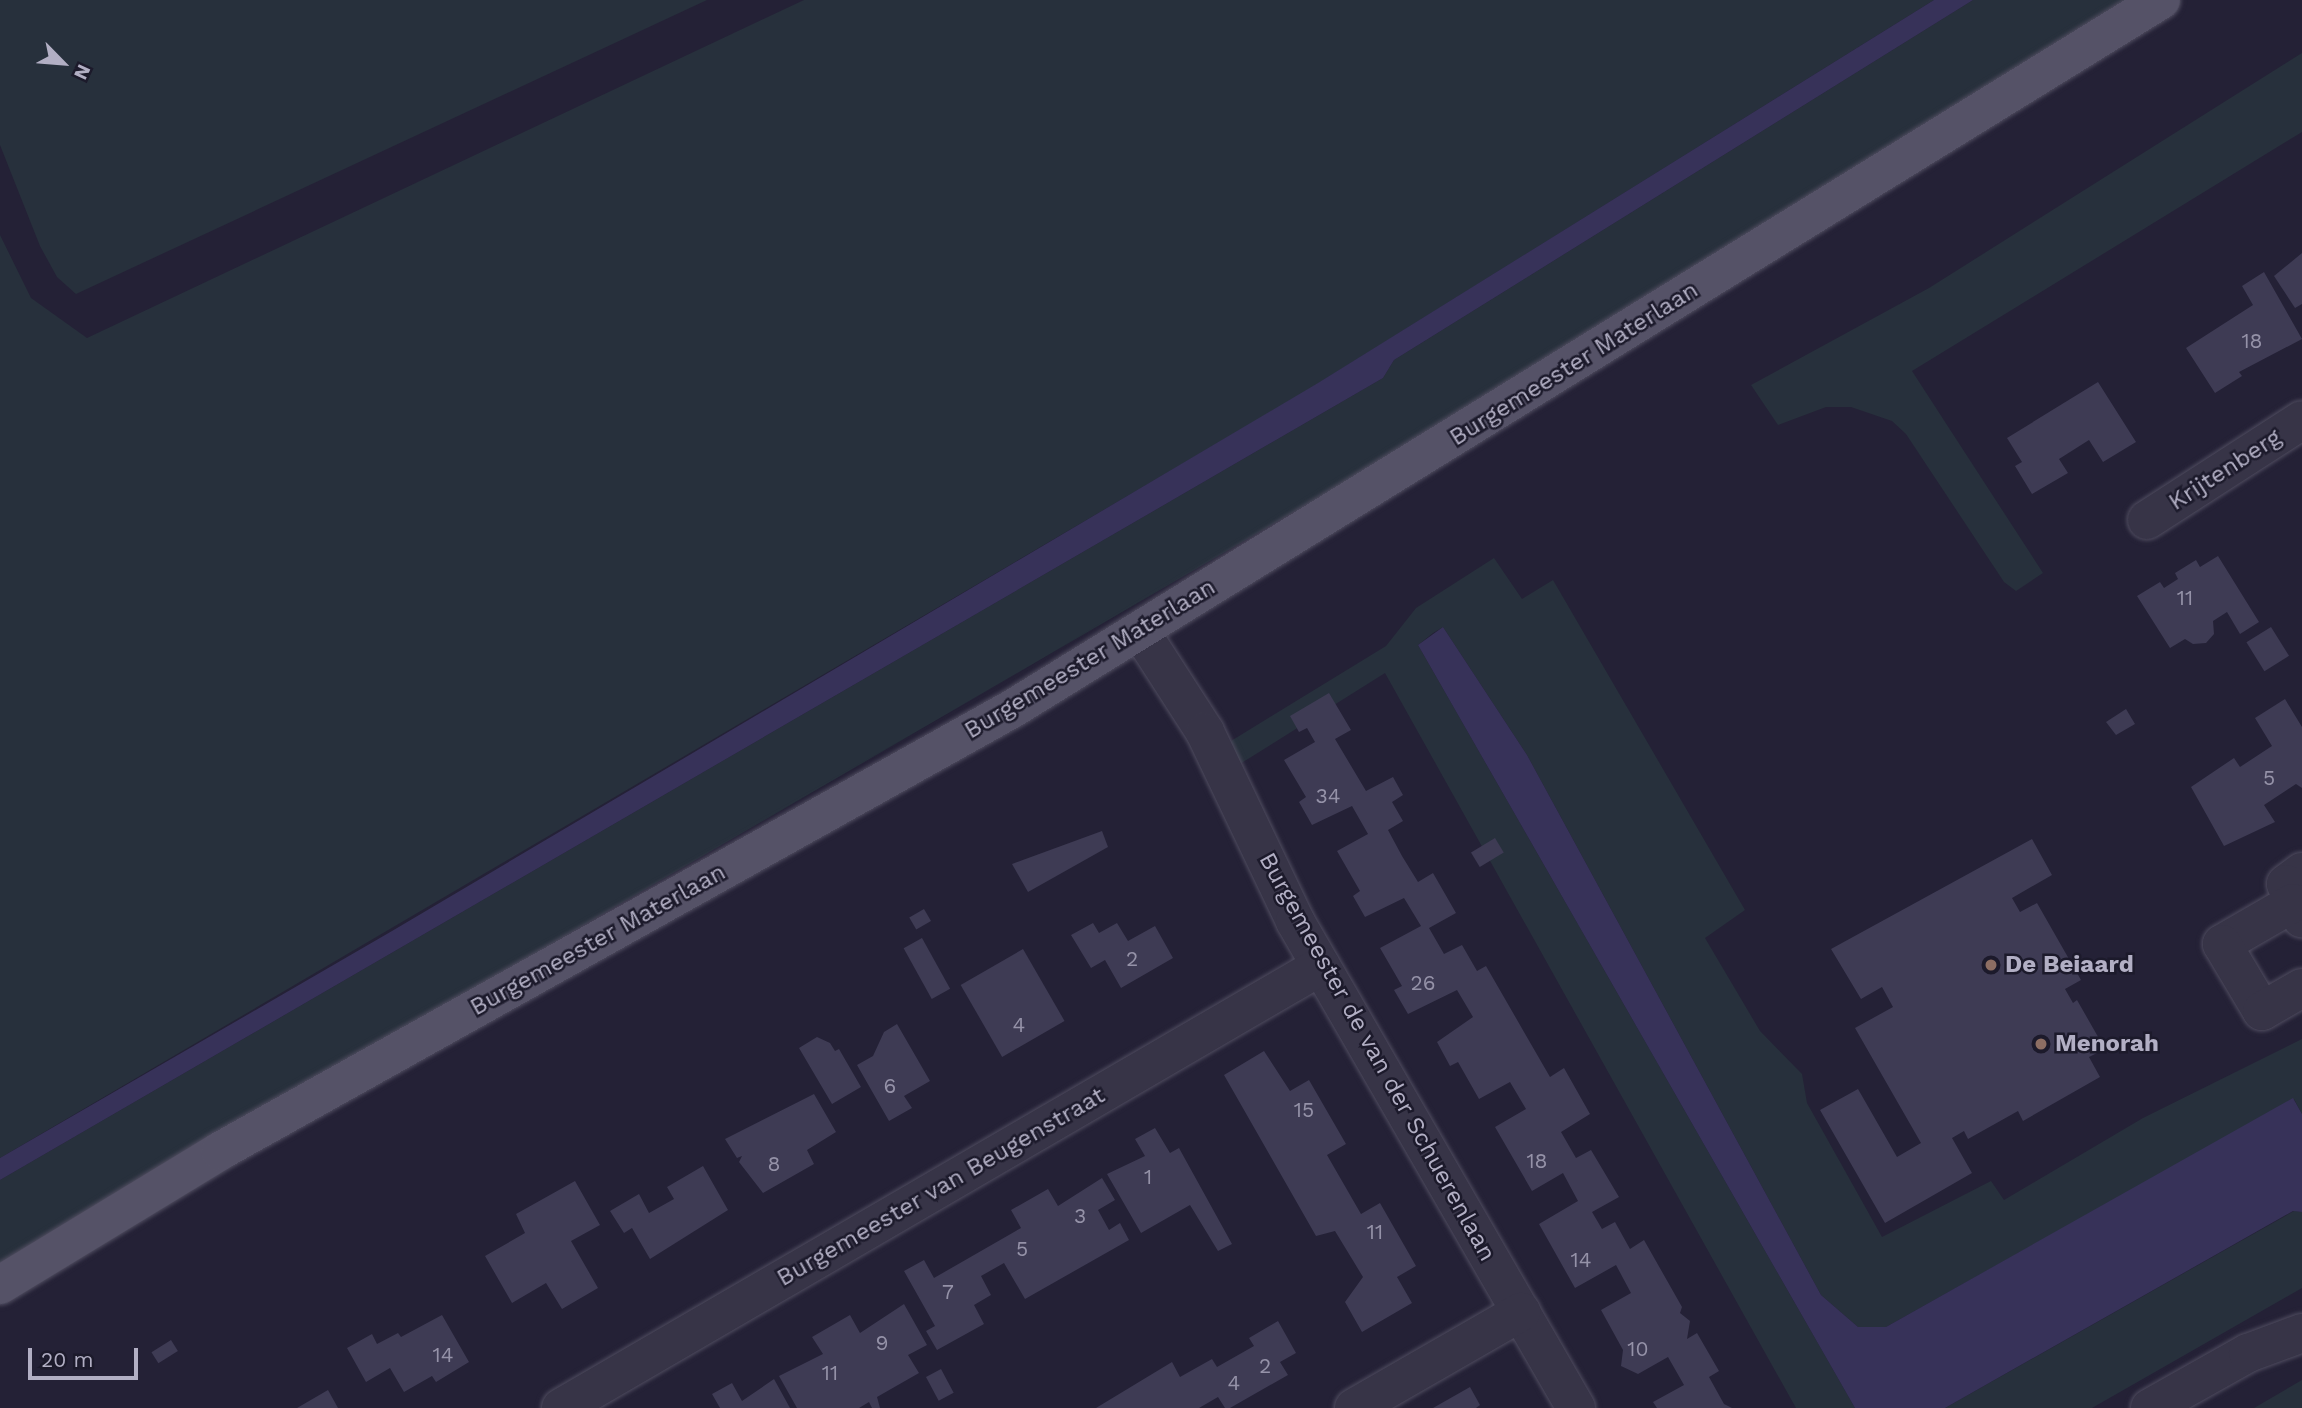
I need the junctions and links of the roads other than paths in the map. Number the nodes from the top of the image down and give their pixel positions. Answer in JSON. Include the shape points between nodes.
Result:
{"nodes":[{"id":1,"x":2161,"y":0,"type":"edge"},
{"id":2,"x":2302,"y":420,"type":"edge"},
{"id":3,"x":2147,"y":520,"type":"dead end"},
{"id":4,"x":1140,"y":631,"type":"junction"},
{"id":5,"x":2299,"y":898,"type":"edge"},
{"id":6,"x":1321,"y":966,"type":"junction"},
{"id":7,"x":2302,"y":988,"type":"edge"},
{"id":8,"x":0,"y":1285,"type":"edge"},
{"id":9,"x":1521,"y":1312,"type":"junction"},
{"id":10,"x":2302,"y":1333,"type":"edge"},
{"id":11,"x":561,"y":1408,"type":"edge"},
{"id":12,"x":1354,"y":1408,"type":"edge"},
{"id":13,"x":1576,"y":1408,"type":"edge"},
{"id":14,"x":2151,"y":1408,"type":"edge"}],
"edges":[{"from":1,"to":4,"type":"main road","name":"Burgemeester Materlaan"},
{"from":2,"to":3,"type":"street","name":"Krijtenberg"},
{"from":4,"to":6,"type":"street","name":"Burgemeester de van der Schuerenlaan","via":[[1205,732],[1273,878]]},
{"from":4,"to":8,"type":"main road","name":"Burgemeester Materlaan","via":[[1012,709],[220,1151]]},
{"from":5,"to":7,"type":"street","via":[[2222,944],[2262,1011]]},
{"from":6,"to":9,"type":"street","name":"Burgemeester de van der Schuerenlaan"},
{"from":6,"to":11,"type":"street","name":"Burgemeester van Beugenstraat"},
{"from":9,"to":12,"type":"street"},
{"from":9,"to":13,"type":"street","name":"Burgemeester de van der Schuerenlaan"},
{"from":10,"to":14,"type":"street","via":[[2248,1353]]}]}
